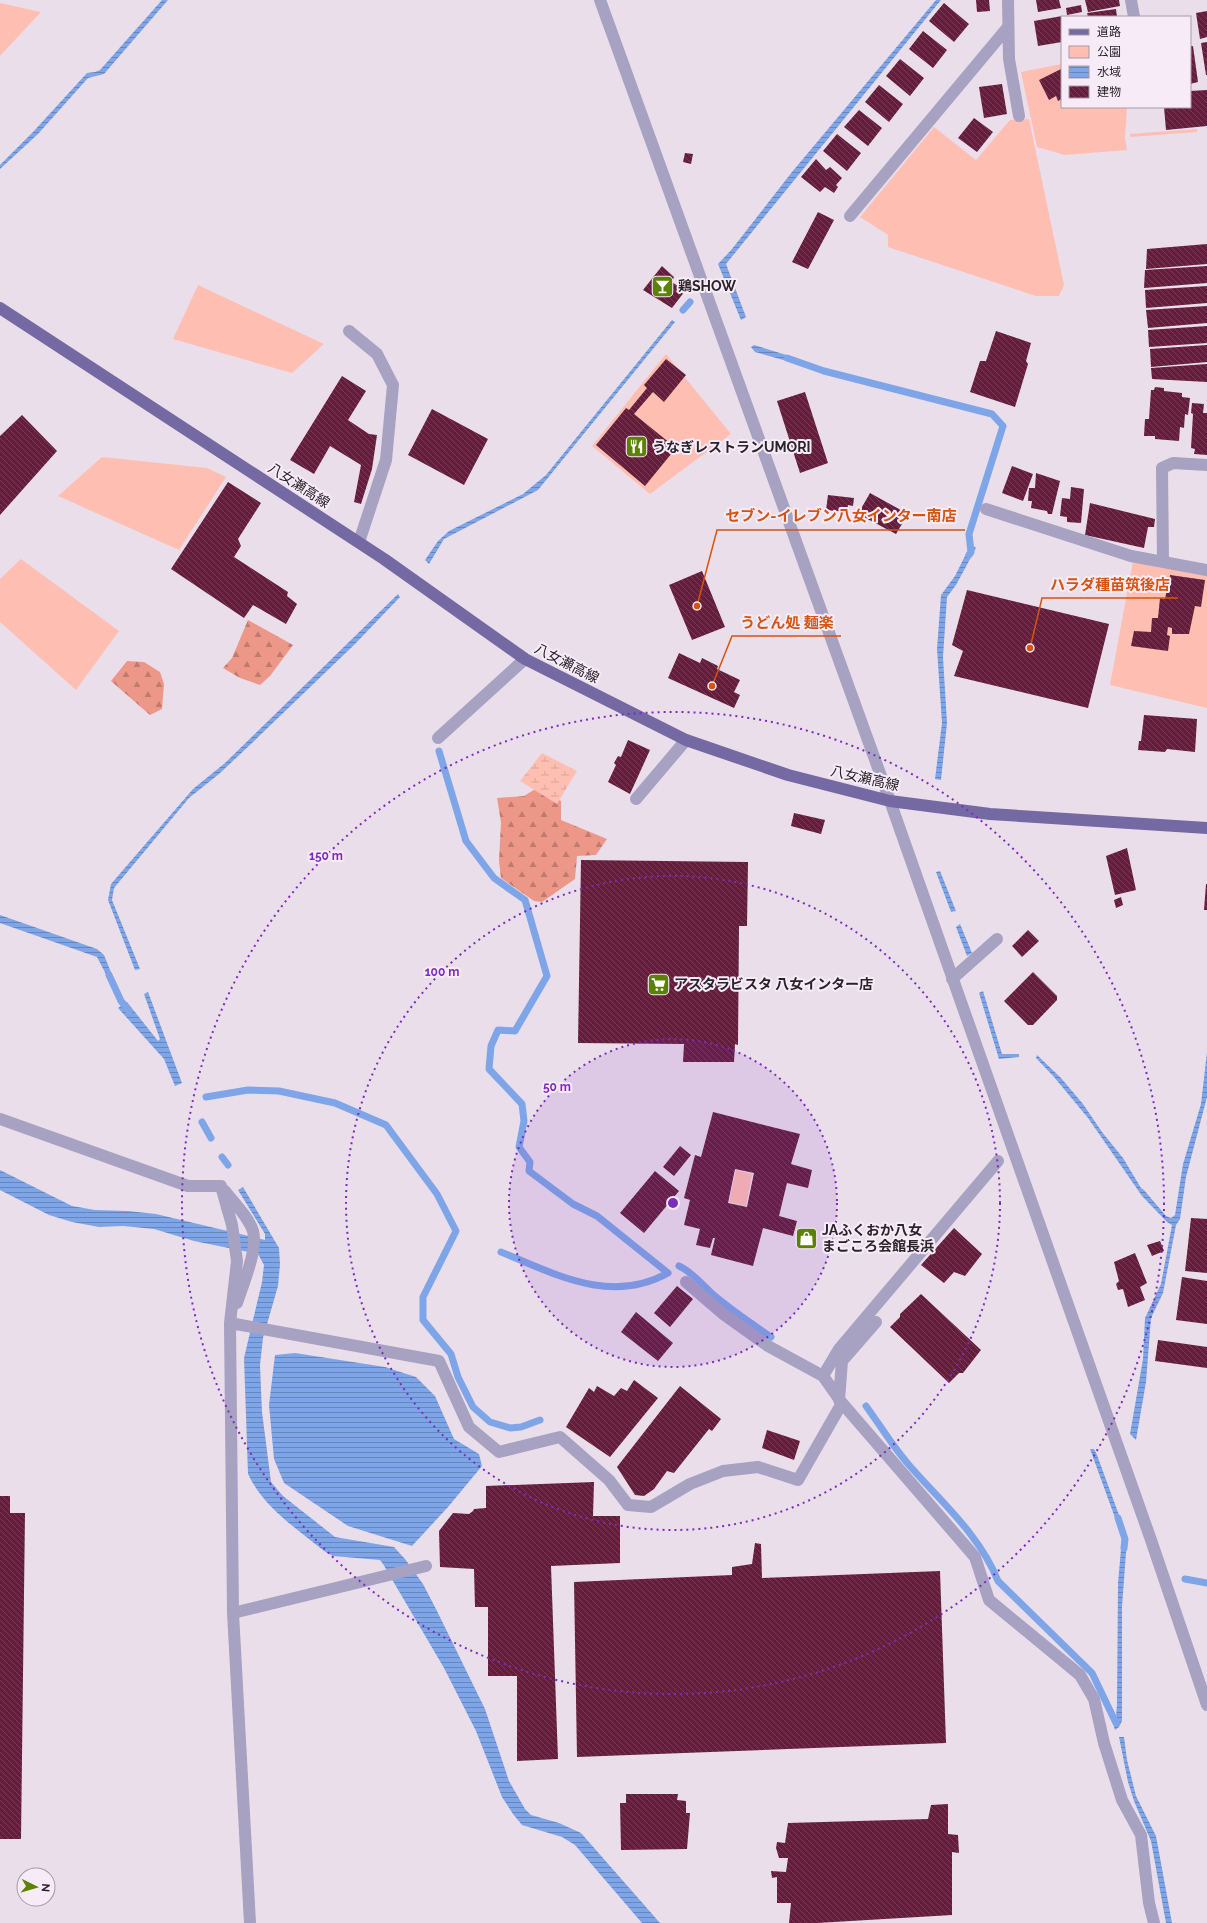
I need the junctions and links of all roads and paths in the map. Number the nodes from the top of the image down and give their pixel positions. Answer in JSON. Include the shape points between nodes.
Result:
{"nodes":[{"id":1,"x":600,"y":0,"type":"edge"},
{"id":2,"x":1008,"y":0,"type":"edge"},
{"id":3,"x":1131,"y":0,"type":"edge"},
{"id":4,"x":1134,"y":16,"type":"edge"},
{"id":5,"x":1008,"y":26,"type":"junction"},
{"id":6,"x":1019,"y":116,"type":"dead end"},
{"id":7,"x":850,"y":216,"type":"dead end"},
{"id":8,"x":0,"y":308,"type":"edge"},
{"id":9,"x":349,"y":330,"type":"dead end"},
{"id":10,"x":1207,"y":465,"type":"edge"},
{"id":11,"x":986,"y":509,"type":"dead end"},
{"id":12,"x":359,"y":542,"type":"junction"},
{"id":13,"x":1163,"y":562,"type":"junction"},
{"id":14,"x":1207,"y":570,"type":"edge"},
{"id":15,"x":524,"y":659,"type":"junction"},
{"id":16,"x":438,"y":738,"type":"dead end"},
{"id":17,"x":686,"y":740,"type":"junction"},
{"id":18,"x":636,"y":799,"type":"dead end"},
{"id":19,"x":890,"y":801,"type":"junction"},
{"id":20,"x":1207,"y":828,"type":"edge"},
{"id":21,"x":997,"y":939,"type":"dead end"},
{"id":22,"x":952,"y":979,"type":"junction"},
{"id":23,"x":0,"y":1119,"type":"edge"},
{"id":24,"x":998,"y":1161,"type":"dead end"},
{"id":25,"x":221,"y":1186,"type":"junction"},
{"id":26,"x":686,"y":1282,"type":"dead end"},
{"id":27,"x":876,"y":1322,"type":"dead end"},
{"id":28,"x":230,"y":1323,"type":"junction"},
{"id":29,"x":823,"y":1376,"type":"junction"},
{"id":30,"x":840,"y":1401,"type":"junction"},
{"id":31,"x":421,"y":1568,"type":"dead end"},
{"id":32,"x":234,"y":1613,"type":"junction"},
{"id":33,"x":1207,"y":1705,"type":"edge"},
{"id":34,"x":250,"y":1923,"type":"edge"},
{"id":35,"x":1154,"y":1923,"type":"edge"}],
"edges":[{"from":1,"to":19,"type":"street"},
{"from":2,"to":5,"type":"street"},
{"from":3,"to":4,"type":"street"},
{"from":5,"to":6,"type":"street","via":[[1009,59]]},
{"from":5,"to":7,"type":"street"},
{"from":8,"to":12,"type":"main road","name":"八女瀬高線"},
{"from":9,"to":12,"type":"street","via":[[377,354],[393,384],[386,460]]},
{"from":10,"to":13,"type":"street","via":[[1173,463],[1162,468]]},
{"from":11,"to":13,"type":"street","via":[[1131,556]]},
{"from":12,"to":15,"type":"main road","name":"八女瀬高線"},
{"from":13,"to":14,"type":"street"},
{"from":15,"to":16,"type":"street"},
{"from":15,"to":17,"type":"main road","name":"八女瀬高線"},
{"from":17,"to":18,"type":"street"},
{"from":17,"to":19,"type":"main road","name":"八女瀬高線","via":[[788,775]]},
{"from":19,"to":20,"type":"main road","name":"八女瀬高線","via":[[990,814]]},
{"from":19,"to":22,"type":"street"},
{"from":21,"to":22,"type":"street"},
{"from":22,"to":33,"type":"street"},
{"from":23,"to":25,"type":"street","via":[[188,1186]]},
{"from":24,"to":29,"type":"street","via":[[839,1349]]},
{"from":25,"to":28,"type":"street","via":[[232,1225],[236,1261]]},
{"from":25,"to":28,"type":"street","via":[[253,1232],[252,1259]]},
{"from":26,"to":29,"type":"street","via":[[722,1313],[768,1346]]},
{"from":27,"to":30,"type":"street","via":[[842,1361]]},
{"from":28,"to":30,"type":"street","via":[[439,1361],[469,1427],[498,1452],[560,1437],[609,1480],[628,1505],[651,1508],[690,1484],[723,1471],[758,1467],[798,1480]]},
{"from":28,"to":32,"type":"street"},
{"from":29,"to":30,"type":"street"},
{"from":30,"to":35,"type":"street","via":[[975,1557],[989,1600],[1080,1675],[1094,1699],[1104,1743],[1122,1800],[1141,1835],[1149,1903]]},
{"from":31,"to":32,"type":"street"},
{"from":32,"to":34,"type":"street"}]}
